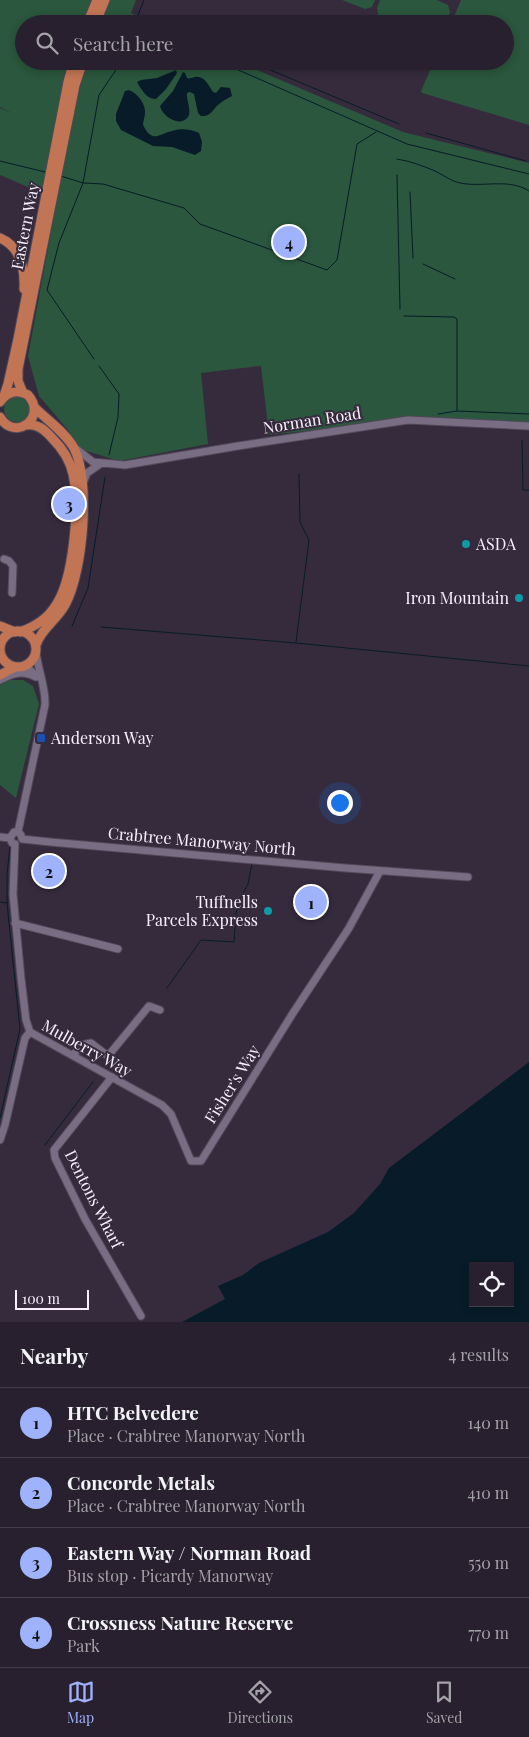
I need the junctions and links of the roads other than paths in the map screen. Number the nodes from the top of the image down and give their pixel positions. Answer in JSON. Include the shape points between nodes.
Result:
{"nodes":[{"id":1,"x":97,"y":0,"type":"edge"},
{"id":2,"x":105,"y":0,"type":"edge"},
{"id":3,"x":91,"y":15,"type":"edge"},
{"id":4,"x":99,"y":15,"type":"edge"},
{"id":5,"x":71,"y":70,"type":"edge"},
{"id":6,"x":80,"y":70,"type":"edge"},
{"id":7,"x":55,"y":167,"type":"junction"},
{"id":8,"x":52,"y":182,"type":"junction"},
{"id":9,"x":0,"y":238,"type":"edge"},
{"id":10,"x":18,"y":339,"type":"junction"},
{"id":11,"x":23,"y":393,"type":"junction"},
{"id":12,"x":2,"y":399,"type":"edge"},
{"id":13,"x":34,"y":407,"type":"junction"},
{"id":14,"x":0,"y":417,"type":"edge"},
{"id":15,"x":4,"y":424,"type":"edge"},
{"id":16,"x":26,"y":425,"type":"junction"},
{"id":17,"x":529,"y":426,"type":"edge"},
{"id":18,"x":73,"y":447,"type":"junction"},
{"id":19,"x":104,"y":464,"type":"junction"},
{"id":20,"x":82,"y":485,"type":"junction"},
{"id":21,"x":4,"y":560,"type":"dead end"},
{"id":22,"x":12,"y":593,"type":"dead end"},
{"id":23,"x":0,"y":626,"type":"edge"},
{"id":24,"x":18,"y":632,"type":"junction"},
{"id":25,"x":36,"y":649,"type":"junction"},
{"id":26,"x":0,"y":651,"type":"edge"},
{"id":27,"x":18,"y":667,"type":"junction"},
{"id":28,"x":0,"y":675,"type":"edge"},
{"id":29,"x":39,"y":679,"type":"junction"},
{"id":30,"x":0,"y":680,"type":"edge"},
{"id":31,"x":20,"y":835,"type":"junction"},
{"id":32,"x":0,"y":837,"type":"edge"},
{"id":33,"x":10,"y":838,"type":"junction"},
{"id":34,"x":15,"y":844,"type":"junction"},
{"id":35,"x":380,"y":871,"type":"junction"},
{"id":36,"x":468,"y":877,"type":"dead end"},
{"id":37,"x":16,"y":923,"type":"junction"},
{"id":38,"x":118,"y":949,"type":"dead end"},
{"id":39,"x":160,"y":1010,"type":"dead end"},
{"id":40,"x":30,"y":1032,"type":"junction"},
{"id":41,"x":73,"y":1055,"type":"junction"},
{"id":42,"x":112,"y":1077,"type":"junction"},
{"id":43,"x":0,"y":1140,"type":"edge"},
{"id":44,"x":192,"y":1161,"type":"joint"},
{"id":45,"x":141,"y":1316,"type":"dead end"}],
"edges":[{"from":1,"to":3,"type":"main road"},
{"from":2,"to":4,"type":"main road"},
{"from":5,"to":7,"type":"main road","name":"Eastern Way"},
{"from":6,"to":7,"type":"main road","name":"Eastern Way"},
{"from":7,"to":8,"type":"main road","name":"Eastern Way"},
{"from":8,"to":10,"type":"main road","name":"Eastern Way"},
{"from":8,"to":11,"type":"main road","name":"Eastern Way","via":[[18,369],[18,382]]},
{"from":9,"to":10,"type":"main road","via":[[14,247],[23,270]]},
{"from":10,"to":12,"type":"main road","name":"Eastern Way"},
{"from":11,"to":12,"type":"main road","via":[[12,392]]},
{"from":11,"to":13,"type":"main road","via":[[31,399]]},
{"from":13,"to":16,"type":"main road","via":[[33,417]]},
{"from":13,"to":18,"type":"main road"},
{"from":14,"to":15,"type":"main road"},
{"from":15,"to":16,"type":"main road","via":[[17,428]]},
{"from":16,"to":24,"type":"main road","via":[[36,425],[58,444],[72,471],[75,533],[61,597],[43,621]]},
{"from":17,"to":19,"type":"street","name":"Norman Road","via":[[408,420],[137,464]]},
{"from":18,"to":19,"type":"street","name":"Norman Road","via":[[85,458]]},
{"from":18,"to":20,"type":"main road","via":[[80,464]]},
{"from":19,"to":20,"type":"street","via":[[87,473]]},
{"from":20,"to":25,"type":"main road","via":[[81,538],[72,588],[65,605],[39,636]]},
{"from":21,"to":22,"type":"street","via":[[13,566]]},
{"from":23,"to":24,"type":"main road"},
{"from":24,"to":25,"type":"main road","via":[[32,636]]},
{"from":24,"to":26,"type":"main road","via":[[6,636]]},
{"from":25,"to":27,"type":"main road","via":[[30,662]]},
{"from":25,"to":29,"type":"street"},
{"from":26,"to":27,"type":"main road","via":[[6,663]]},
{"from":27,"to":28,"type":"main road"},
{"from":27,"to":29,"type":"street","via":[[29,669]]},
{"from":29,"to":30,"type":"street","via":[[26,673],[16,673]]},
{"from":29,"to":31,"type":"street","via":[[45,696],[44,712]]},
{"from":31,"to":33,"type":"street","via":[[12,834]]},
{"from":31,"to":34,"type":"street","via":[[19,843]]},
{"from":31,"to":35,"type":"street","name":"Crabtree Manorway North"},
{"from":32,"to":33,"type":"street"},
{"from":33,"to":34,"type":"street"},
{"from":34,"to":37,"type":"street","name":"Mulberry Way","via":[[13,894]]},
{"from":35,"to":36,"type":"street","name":"Crabtree Manorway North"},
{"from":35,"to":44,"type":"street","name":"Fisher's Way","via":[[349,928],[201,1161]]},
{"from":37,"to":38,"type":"street"},
{"from":37,"to":40,"type":"street","name":"Mulberry Way"},
{"from":39,"to":41,"type":"street","via":[[149,1006],[108,1056],[91,1043],[82,1045]]},
{"from":40,"to":41,"type":"street","name":"Mulberry Way"},
{"from":40,"to":43,"type":"street","via":[[24,1038]]},
{"from":41,"to":42,"type":"street","name":"Mulberry Way"},
{"from":42,"to":44,"type":"street","name":"Mulberry Way","via":[[168,1110]]},
{"from":42,"to":45,"type":"street","name":"Dentons Wharf","via":[[54,1150],[85,1219]]}]}
